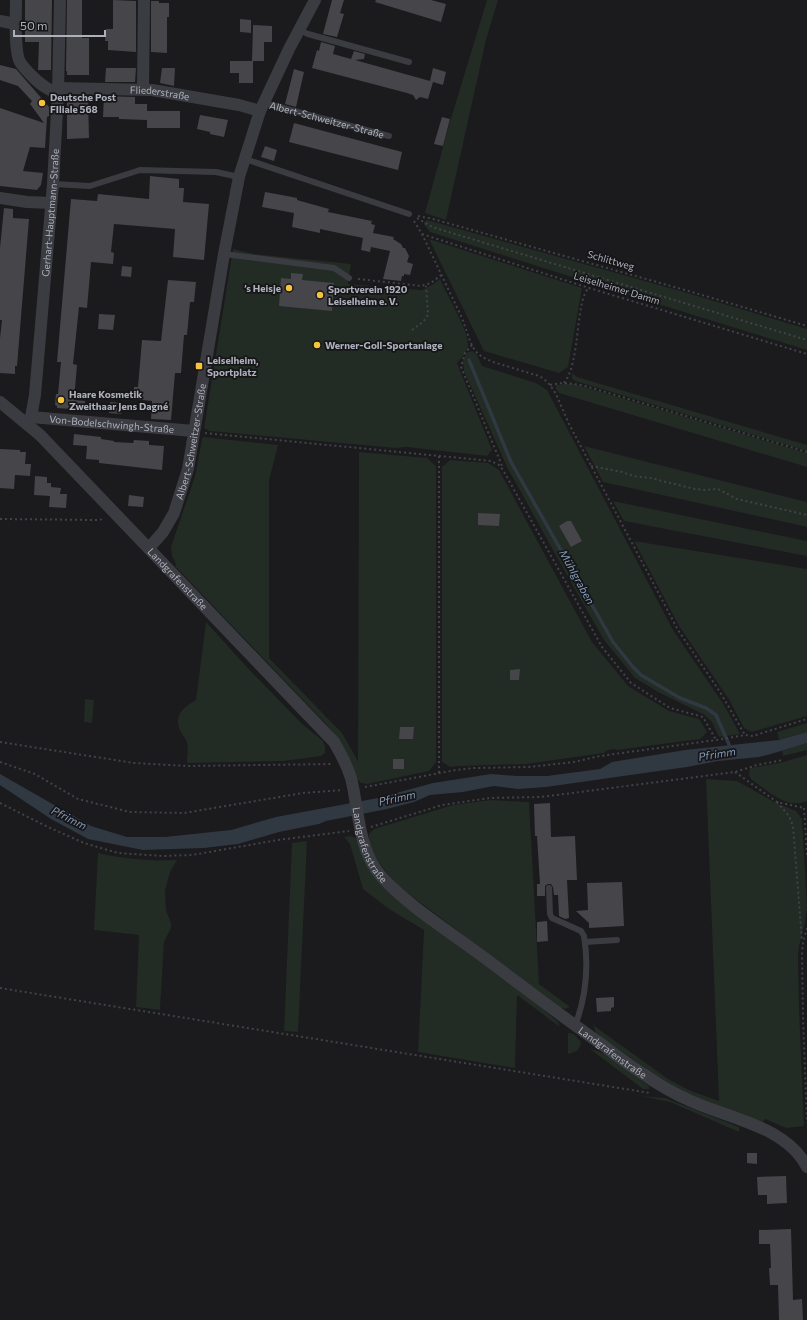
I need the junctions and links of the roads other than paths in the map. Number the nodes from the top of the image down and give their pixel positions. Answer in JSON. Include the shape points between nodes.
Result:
{"nodes":[{"id":1,"x":16,"y":0,"type":"edge"},
{"id":2,"x":60,"y":0,"type":"edge"},
{"id":3,"x":144,"y":0,"type":"edge"},
{"id":4,"x":315,"y":0,"type":"edge"},
{"id":5,"x":0,"y":20,"type":"edge"},
{"id":6,"x":16,"y":24,"type":"junction"},
{"id":7,"x":299,"y":30,"type":"junction"},
{"id":8,"x":409,"y":62,"type":"dead end"},
{"id":9,"x":143,"y":89,"type":"junction"},
{"id":10,"x":58,"y":91,"type":"junction"},
{"id":11,"x":262,"y":107,"type":"junction"},
{"id":12,"x":389,"y":136,"type":"dead end"},
{"id":13,"x":245,"y":159,"type":"junction"},
{"id":14,"x":239,"y":176,"type":"junction"},
{"id":15,"x":53,"y":184,"type":"junction"},
{"id":16,"x":0,"y":198,"type":"edge"},
{"id":17,"x":51,"y":203,"type":"junction"},
{"id":18,"x":409,"y":214,"type":"road end"},
{"id":19,"x":224,"y":254,"type":"junction"},
{"id":20,"x":348,"y":278,"type":"road end"},
{"id":21,"x":0,"y":402,"type":"edge"},
{"id":22,"x":28,"y":420,"type":"junction"},
{"id":23,"x":194,"y":431,"type":"junction"},
{"id":24,"x":149,"y":548,"type":"junction"},
{"id":25,"x":549,"y":888,"type":"dead end"},
{"id":26,"x":617,"y":940,"type":"dead end"},
{"id":27,"x":585,"y":942,"type":"junction"},
{"id":28,"x":575,"y":1026,"type":"junction"},
{"id":29,"x":807,"y":1167,"type":"edge"}],
"edges":[{"from":1,"to":6,"type":"street"},
{"from":2,"to":10,"type":"street","name":"Gerhart-Hauptmann-Straße"},
{"from":3,"to":9,"type":"street"},
{"from":4,"to":7,"type":"street","name":"Albert-Schweitzer-Straße"},
{"from":5,"to":6,"type":"street"},
{"from":6,"to":10,"type":"street","via":[[20,62],[42,85],[52,91]]},
{"from":7,"to":8,"type":"lane"},
{"from":7,"to":11,"type":"street","name":"Albert-Schweitzer-Straße"},
{"from":9,"to":10,"type":"street","name":"Fliederstraße"},
{"from":9,"to":11,"type":"street","name":"Fliederstraße"},
{"from":10,"to":15,"type":"street","name":"Gerhart-Hauptmann-Straße"},
{"from":11,"to":12,"type":"lane","name":"Albert-Schweitzer-Straße"},
{"from":11,"to":13,"type":"street","name":"Albert-Schweitzer-Straße"},
{"from":13,"to":14,"type":"street","name":"Albert-Schweitzer-Straße"},
{"from":13,"to":18,"type":"lane"},
{"from":14,"to":15,"type":"lane","via":[[216,172],[140,170],[90,186]]},
{"from":14,"to":19,"type":"street","name":"Albert-Schweitzer-Straße"},
{"from":15,"to":17,"type":"street","name":"Gerhart-Hauptmann-Straße"},
{"from":16,"to":17,"type":"street"},
{"from":17,"to":22,"type":"street","name":"Gerhart-Hauptmann-Straße","via":[[35,395]]},
{"from":19,"to":20,"type":"lane","via":[[334,268]]},
{"from":19,"to":23,"type":"street","name":"Albert-Schweitzer-Straße"},
{"from":21,"to":22,"type":"street","name":"Landgrafenstraße"},
{"from":22,"to":23,"type":"street","name":"Von-Bodelschwingh-Straße"},
{"from":22,"to":24,"type":"street","name":"Landgrafenstraße"},
{"from":23,"to":24,"type":"street","name":"Albert-Schweitzer-Straße","via":[[188,469],[174,513],[163,532]]},
{"from":24,"to":28,"type":"street","name":"Landgrafenstraße","via":[[334,742],[346,763],[369,856],[380,874],[400,893]]},
{"from":25,"to":27,"type":"lane","via":[[552,918],[581,931]]},
{"from":26,"to":27,"type":"lane"},
{"from":27,"to":28,"type":"lane","via":[[585,991]]},
{"from":28,"to":29,"type":"street","name":"Landgrafenstraße","via":[[667,1088],[691,1101],[781,1138],[797,1152]]}]}
